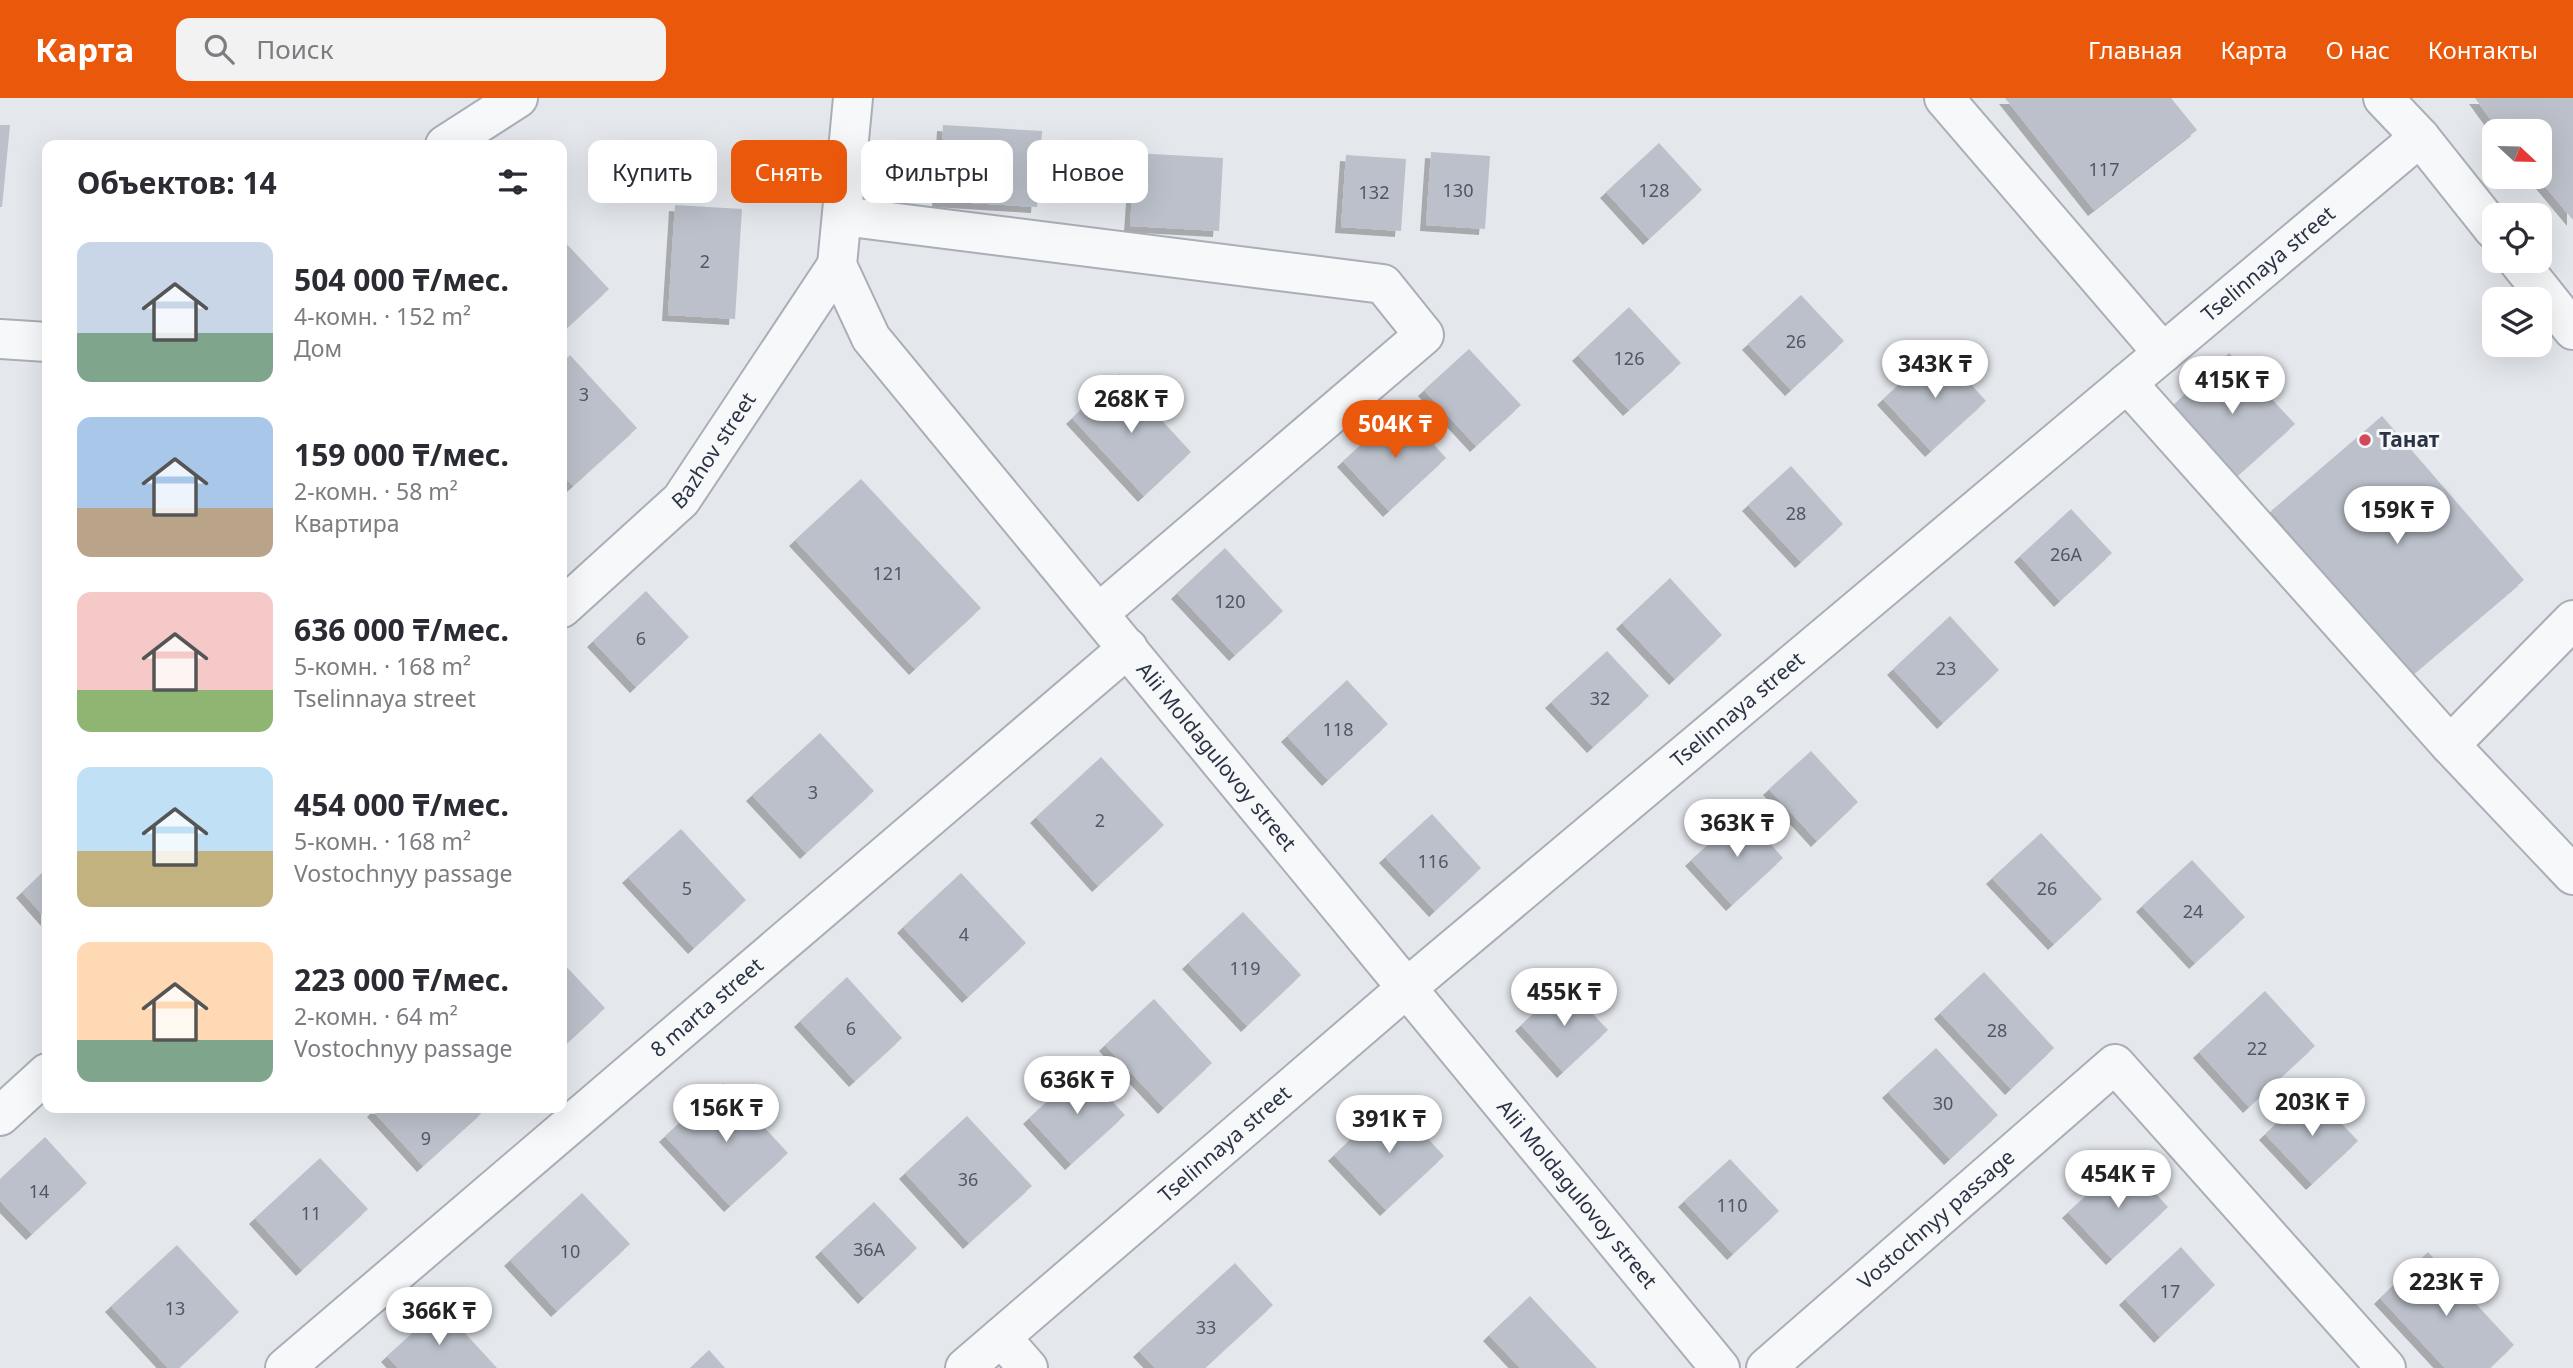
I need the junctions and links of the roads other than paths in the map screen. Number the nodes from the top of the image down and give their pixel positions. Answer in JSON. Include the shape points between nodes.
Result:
{"nodes":[{"id":1,"x":518,"y":98,"type":"edge"},
{"id":2,"x":853,"y":98,"type":"edge"},
{"id":3,"x":1944,"y":98,"type":"edge"},
{"id":4,"x":2383,"y":98,"type":"edge"},
{"id":5,"x":2420,"y":137,"type":"junction"},
{"id":6,"x":453,"y":140,"type":"edge"},
{"id":7,"x":2482,"y":215,"type":"edge"},
{"id":8,"x":842,"y":216,"type":"junction"},
{"id":9,"x":837,"y":265,"type":"junction"},
{"id":10,"x":2528,"y":273,"type":"edge"},
{"id":11,"x":2573,"y":330,"type":"edge"},
{"id":12,"x":0,"y":339,"type":"edge"},
{"id":13,"x":42,"y":342,"type":"edge"},
{"id":14,"x":2163,"y":353,"type":"junction"},
{"id":15,"x":2127,"y":383,"type":"junction"},
{"id":16,"x":567,"y":603,"type":"edge"},
{"id":17,"x":1099,"y":612,"type":"junction"},
{"id":18,"x":2573,"y":620,"type":"edge"},
{"id":19,"x":1128,"y":648,"type":"junction"},
{"id":20,"x":2450,"y":745,"type":"junction"},
{"id":21,"x":2573,"y":876,"type":"edge"},
{"id":22,"x":1409,"y":986,"type":"junction"},
{"id":23,"x":42,"y":1078,"type":"edge"},
{"id":24,"x":0,"y":1116,"type":"edge"},
{"id":25,"x":1001,"y":1337,"type":"junction"},
{"id":26,"x":285,"y":1368,"type":"edge"},
{"id":27,"x":965,"y":1368,"type":"edge"},
{"id":28,"x":1028,"y":1368,"type":"edge"},
{"id":29,"x":1720,"y":1368,"type":"edge"},
{"id":30,"x":1766,"y":1368,"type":"edge"},
{"id":31,"x":2386,"y":1368,"type":"edge"}],
"edges":[{"from":1,"to":6,"type":"street"},
{"from":2,"to":8,"type":"street"},
{"from":3,"to":14,"type":"street"},
{"from":4,"to":5,"type":"street"},
{"from":5,"to":7,"type":"street"},
{"from":5,"to":14,"type":"street","name":"Tselinnaya street"},
{"from":8,"to":9,"type":"street"},
{"from":8,"to":17,"type":"street","via":[[1383,284],[1424,335]]},
{"from":9,"to":16,"type":"street","name":"Bazhov street","via":[[681,500]]},
{"from":9,"to":17,"type":"street","name":"Alii Moldagulovoy street","via":[[871,338]]},
{"from":10,"to":11,"type":"street"},
{"from":12,"to":13,"type":"street"},
{"from":14,"to":15,"type":"street","name":"Tselinnaya street"},
{"from":15,"to":20,"type":"street"},
{"from":15,"to":22,"type":"street","name":"Tselinnaya street"},
{"from":17,"to":19,"type":"street","name":"Alii Moldagulovoy street"},
{"from":18,"to":20,"type":"street"},
{"from":19,"to":22,"type":"street","name":"Alii Moldagulovoy street"},
{"from":19,"to":26,"type":"street","name":"8 marta street"},
{"from":20,"to":21,"type":"street"},
{"from":22,"to":25,"type":"street","name":"Tselinnaya street"},
{"from":22,"to":29,"type":"street","name":"Alii Moldagulovoy street"},
{"from":23,"to":24,"type":"street"},
{"from":25,"to":27,"type":"street","name":"Tselinnaya street"},
{"from":25,"to":28,"type":"street"},
{"from":30,"to":31,"type":"street","name":"Vostochnyy passage","via":[[2115,1064]]}]}
